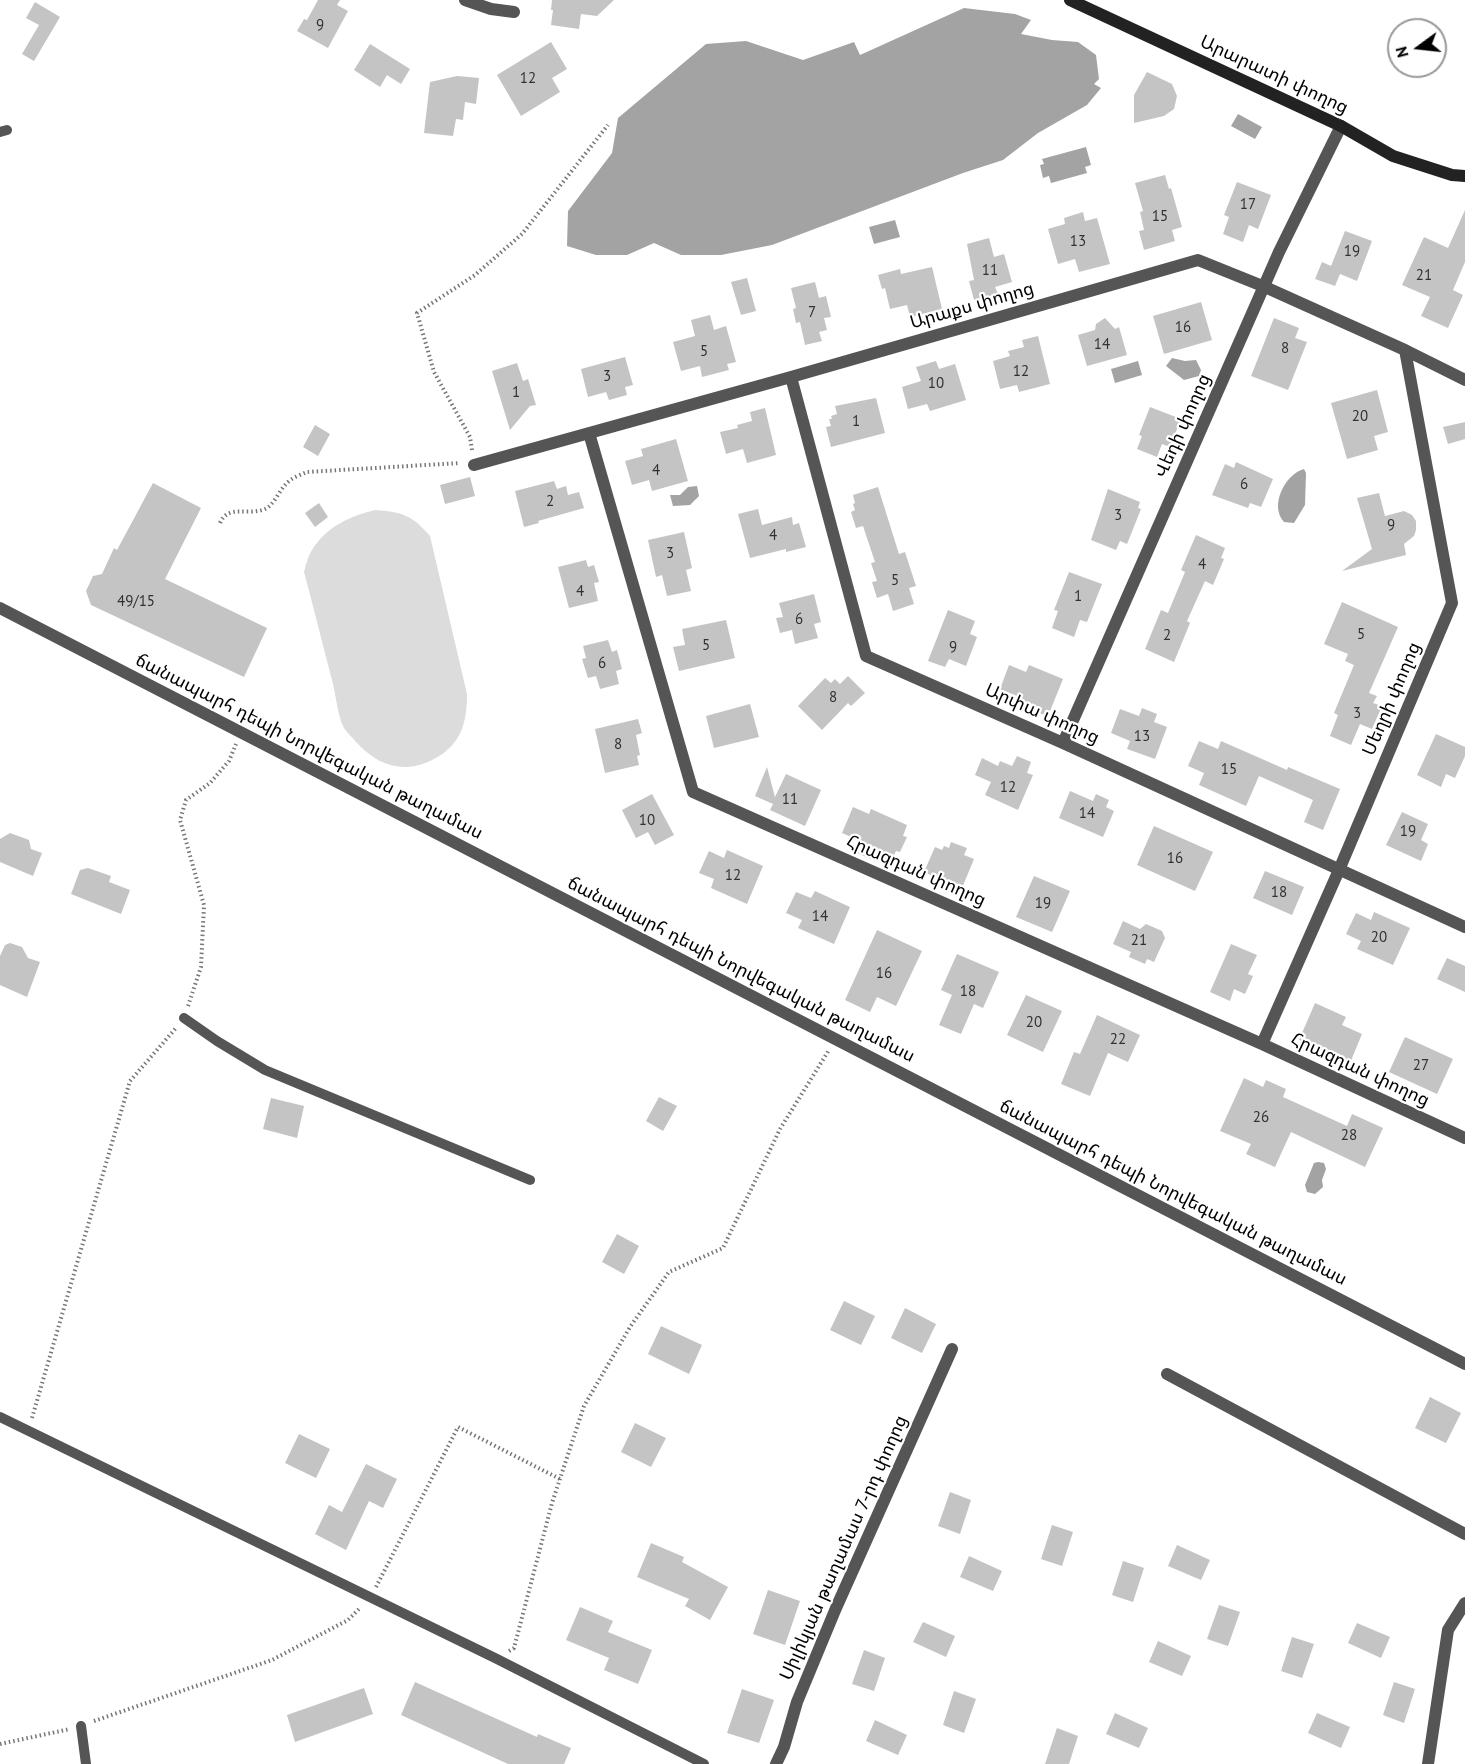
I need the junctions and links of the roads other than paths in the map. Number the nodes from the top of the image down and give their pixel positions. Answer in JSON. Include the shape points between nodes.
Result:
{"nodes":[{"id":1,"x":465,"y":0,"type":"edge"},
{"id":2,"x":1073,"y":0,"type":"edge"},
{"id":3,"x":514,"y":12,"type":"dead end"},
{"id":4,"x":1341,"y":126,"type":"junction"},
{"id":5,"x":1465,"y":176,"type":"edge"},
{"id":6,"x":1265,"y":287,"type":"junction"},
{"id":7,"x":1405,"y":350,"type":"junction"},
{"id":8,"x":791,"y":377,"type":"junction"},
{"id":9,"x":1465,"y":381,"type":"edge"},
{"id":10,"x":589,"y":433,"type":"junction"},
{"id":11,"x":474,"y":465,"type":"road end"},
{"id":12,"x":0,"y":608,"type":"edge"},
{"id":13,"x":1063,"y":743,"type":"junction"},
{"id":14,"x":1339,"y":870,"type":"junction"},
{"id":15,"x":1465,"y":927,"type":"edge"},
{"id":16,"x":184,"y":1018,"type":"road end"},
{"id":17,"x":1262,"y":1044,"type":"junction"},
{"id":18,"x":1465,"y":1138,"type":"edge"},
{"id":19,"x":530,"y":1180,"type":"dead end"},
{"id":20,"x":952,"y":1348,"type":"dead end"},
{"id":21,"x":1465,"y":1364,"type":"edge"},
{"id":22,"x":1167,"y":1374,"type":"dead end"},
{"id":23,"x":0,"y":1417,"type":"edge"},
{"id":24,"x":1465,"y":1534,"type":"edge"},
{"id":25,"x":1465,"y":1603,"type":"edge"},
{"id":26,"x":81,"y":1726,"type":"road end"},
{"id":27,"x":86,"y":1764,"type":"edge"},
{"id":28,"x":704,"y":1764,"type":"edge"},
{"id":29,"x":776,"y":1764,"type":"edge"},
{"id":30,"x":1428,"y":1764,"type":"edge"}],
"edges":[{"from":1,"to":3,"type":"street"},
{"from":2,"to":4,"type":"street","name":"Արարատի փողոց"},
{"from":4,"to":5,"type":"street","name":"Արարատի փողոց","via":[[1393,156]]},
{"from":4,"to":6,"type":"street","name":"Վեդի փողոց"},
{"from":6,"to":7,"type":"street","name":"Արաքս փողոց"},
{"from":6,"to":8,"type":"street","name":"Արաքս փողոց","via":[[1198,260]]},
{"from":6,"to":13,"type":"street","name":"Վեդի փողոց"},
{"from":7,"to":9,"type":"street","name":"Արաքս փողոց"},
{"from":7,"to":14,"type":"street","name":"Մեղրի փողոց","via":[[1452,603]]},
{"from":8,"to":10,"type":"street","name":"Արաքս փողոց"},
{"from":8,"to":13,"type":"street","name":"Արփա փողոց","via":[[866,656]]},
{"from":10,"to":11,"type":"street","name":"Արաքս փողոց"},
{"from":10,"to":17,"type":"street","name":"Հրազդան փողոց","via":[[693,792]]},
{"from":12,"to":21,"type":"street","name":"ճանապարհ դեպի Նորվեգական թաղամաս"},
{"from":13,"to":14,"type":"street","name":"Արփա փողոց"},
{"from":14,"to":15,"type":"street","name":"Արփա փողոց"},
{"from":14,"to":17,"type":"street","name":"Մեղրի փողոց"},
{"from":16,"to":19,"type":"lane","via":[[265,1070]]},
{"from":17,"to":18,"type":"street","name":"Հրազդան փողոց"},
{"from":20,"to":29,"type":"street","name":"Սիլիկյան թաղամաս 7-րդ փողոց","via":[[836,1608]]},
{"from":22,"to":24,"type":"street"},
{"from":23,"to":28,"type":"lane"},
{"from":25,"to":30,"type":"street","via":[[1448,1630]]},
{"from":26,"to":27,"type":"lane"}]}
